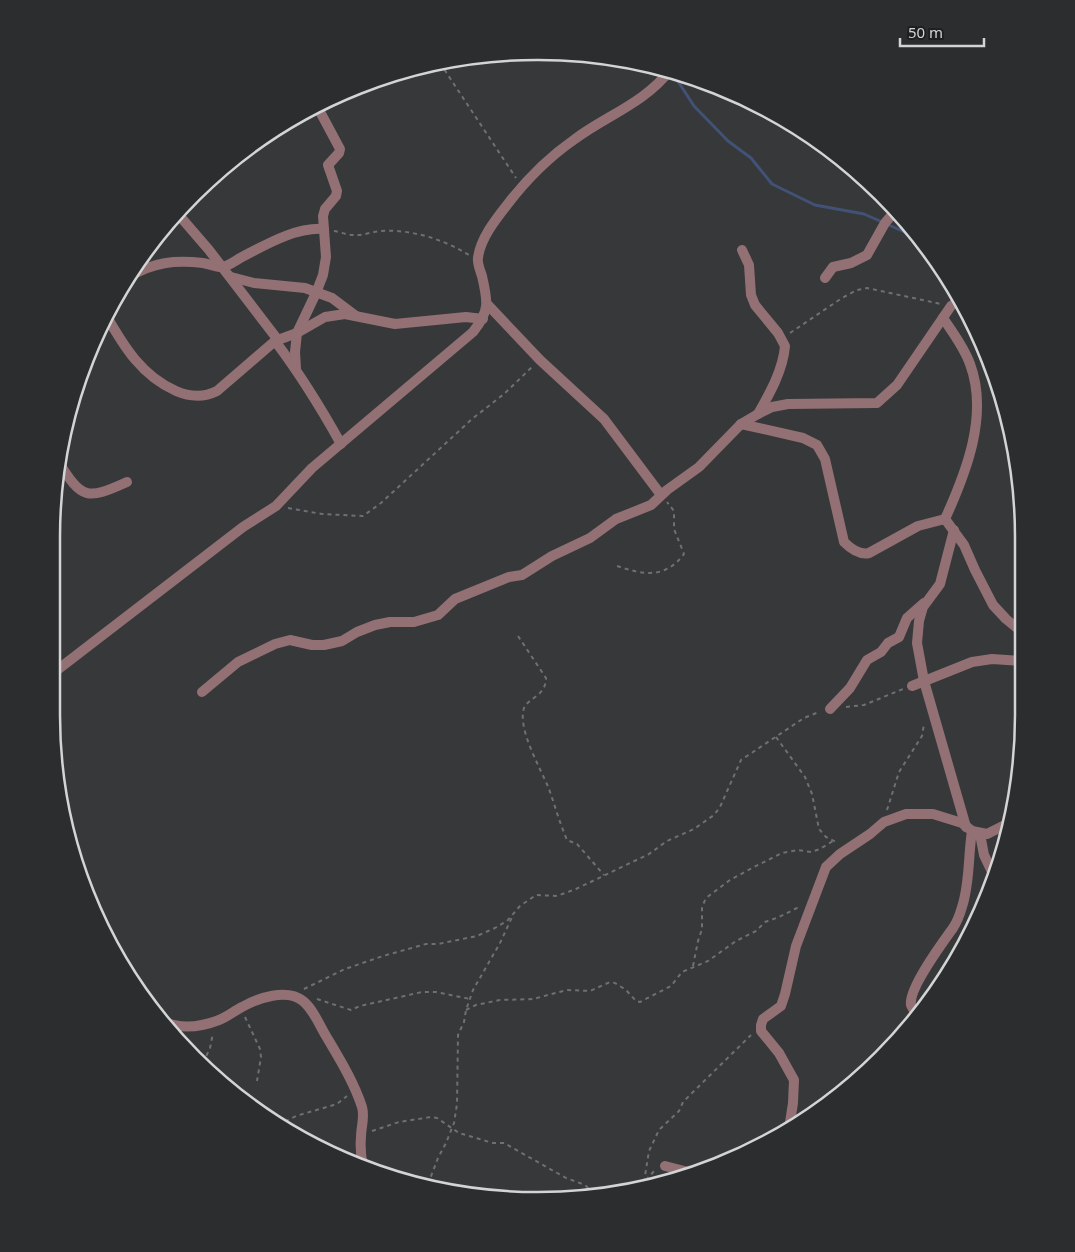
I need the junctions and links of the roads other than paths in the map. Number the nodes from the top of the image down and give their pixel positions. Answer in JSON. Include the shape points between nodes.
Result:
{"nodes":[{"id":1,"x":665,"y":77,"type":"edge"},
{"id":2,"x":320,"y":112,"type":"edge"},
{"id":3,"x":891,"y":216,"type":"edge"},
{"id":4,"x":182,"y":219,"type":"edge"},
{"id":5,"x":324,"y":229,"type":"junction"},
{"id":6,"x":742,"y":250,"type":"dead end"},
{"id":7,"x":223,"y":267,"type":"junction"},
{"id":8,"x":142,"y":269,"type":"edge"},
{"id":9,"x":231,"y":277,"type":"junction"},
{"id":10,"x":825,"y":278,"type":"dead end"},
{"id":11,"x":316,"y":293,"type":"junction"},
{"id":12,"x":487,"y":304,"type":"junction"},
{"id":13,"x":954,"y":304,"type":"edge"},
{"id":14,"x":357,"y":317,"type":"junction"},
{"id":15,"x":943,"y":318,"type":"junction"},
{"id":16,"x":483,"y":319,"type":"junction"},
{"id":17,"x":111,"y":323,"type":"edge"},
{"id":18,"x":297,"y":333,"type":"junction"},
{"id":19,"x":276,"y":341,"type":"junction"},
{"id":20,"x":296,"y":368,"type":"junction"},
{"id":21,"x":758,"y":414,"type":"junction"},
{"id":22,"x":741,"y":424,"type":"junction"},
{"id":23,"x":341,"y":444,"type":"junction"},
{"id":24,"x":65,"y":472,"type":"edge"},
{"id":25,"x":127,"y":482,"type":"dead end"},
{"id":26,"x":661,"y":495,"type":"junction"},
{"id":27,"x":945,"y":519,"type":"junction"},
{"id":28,"x":954,"y":530,"type":"junction"},
{"id":29,"x":930,"y":598,"type":"junction"},
{"id":30,"x":1015,"y":626,"type":"edge"},
{"id":31,"x":1015,"y":660,"type":"edge"},
{"id":32,"x":60,"y":668,"type":"edge"},
{"id":33,"x":924,"y":681,"type":"junction"},
{"id":34,"x":912,"y":686,"type":"road end"},
{"id":35,"x":202,"y":692,"type":"dead end"},
{"id":36,"x":830,"y":708,"type":"road end"},
{"id":37,"x":1002,"y":827,"type":"edge"},
{"id":38,"x":973,"y":830,"type":"junction"},
{"id":39,"x":990,"y":868,"type":"edge"},
{"id":40,"x":913,"y":1009,"type":"edge"},
{"id":41,"x":176,"y":1026,"type":"edge"},
{"id":42,"x":791,"y":1119,"type":"edge"},
{"id":43,"x":362,"y":1158,"type":"edge"},
{"id":44,"x":665,"y":1166,"type":"road end"},
{"id":45,"x":681,"y":1170,"type":"edge"}],
"edges":[{"from":1,"to":12,"type":"street","via":[[632,104],[575,138],[522,186],[488,233],[477,260]]},
{"from":2,"to":5,"type":"street","via":[[340,150],[328,165],[337,191],[324,209]]},
{"from":3,"to":10,"type":"street","via":[[867,255],[833,267]]},
{"from":4,"to":7,"type":"street"},
{"from":5,"to":7,"type":"street","via":[[302,230]]},
{"from":5,"to":11,"type":"street","via":[[326,257]]},
{"from":6,"to":21,"type":"street","via":[[749,265],[755,306],[782,339],[785,349],[771,392]]},
{"from":7,"to":8,"type":"street","via":[[188,261]]},
{"from":7,"to":9,"type":"street"},
{"from":9,"to":11,"type":"street","via":[[254,283],[305,288]]},
{"from":9,"to":19,"type":"street"},
{"from":11,"to":14,"type":"street","via":[[332,298]]},
{"from":11,"to":18,"type":"street"},
{"from":12,"to":16,"type":"street"},
{"from":12,"to":26,"type":"street","via":[[604,420]]},
{"from":13,"to":15,"type":"street"},
{"from":14,"to":16,"type":"street","via":[[395,324],[466,316]]},
{"from":14,"to":18,"type":"street","via":[[345,314],[325,317]]},
{"from":15,"to":21,"type":"street","via":[[897,386],[876,403],[788,404]]},
{"from":15,"to":27,"type":"street","via":[[970,363],[976,417],[973,447]]},
{"from":16,"to":23,"type":"street","via":[[460,344]]},
{"from":17,"to":19,"type":"street","via":[[142,368],[161,384],[182,394],[200,397],[217,391]]},
{"from":18,"to":19,"type":"street"},
{"from":18,"to":20,"type":"street"},
{"from":19,"to":20,"type":"street"},
{"from":20,"to":23,"type":"street"},
{"from":21,"to":22,"type":"street"},
{"from":22,"to":26,"type":"street","via":[[699,467]]},
{"from":22,"to":27,"type":"street","via":[[803,438],[817,445],[825,459],[844,542],[857,552],[870,553],[918,526]]},
{"from":23,"to":32,"type":"street","via":[[312,468],[276,506],[243,527]]},
{"from":24,"to":25,"type":"street","via":[[85,494],[104,492]]},
{"from":26,"to":35,"type":"street","via":[[651,505],[616,519],[590,538],[522,575],[455,598],[438,615],[414,622],[375,625],[342,641],[324,645],[290,640],[276,644],[238,662]]},
{"from":27,"to":28,"type":"street"},
{"from":28,"to":29,"type":"street","via":[[940,584]]},
{"from":28,"to":30,"type":"street","via":[[993,605]]},
{"from":29,"to":33,"type":"street","via":[[919,621],[917,643]]},
{"from":29,"to":36,"type":"street","via":[[907,618],[899,637],[867,660],[850,688]]},
{"from":31,"to":33,"type":"street","via":[[978,661]]},
{"from":33,"to":34,"type":"street"},
{"from":33,"to":38,"type":"street"},
{"from":37,"to":38,"type":"street","via":[[987,834]]},
{"from":38,"to":39,"type":"street"},
{"from":38,"to":40,"type":"street","via":[[962,907],[912,997]]},
{"from":38,"to":42,"type":"street","via":[[933,814],[906,814],[884,822],[826,867],[796,946],[781,1006],[763,1019],[761,1025],[761,1031],[779,1053],[794,1080]]},
{"from":41,"to":43,"type":"street","via":[[217,1021],[242,1006],[265,998],[288,995],[302,1001],[315,1016],[363,1110]]},
{"from":44,"to":45,"type":"street"}]}
